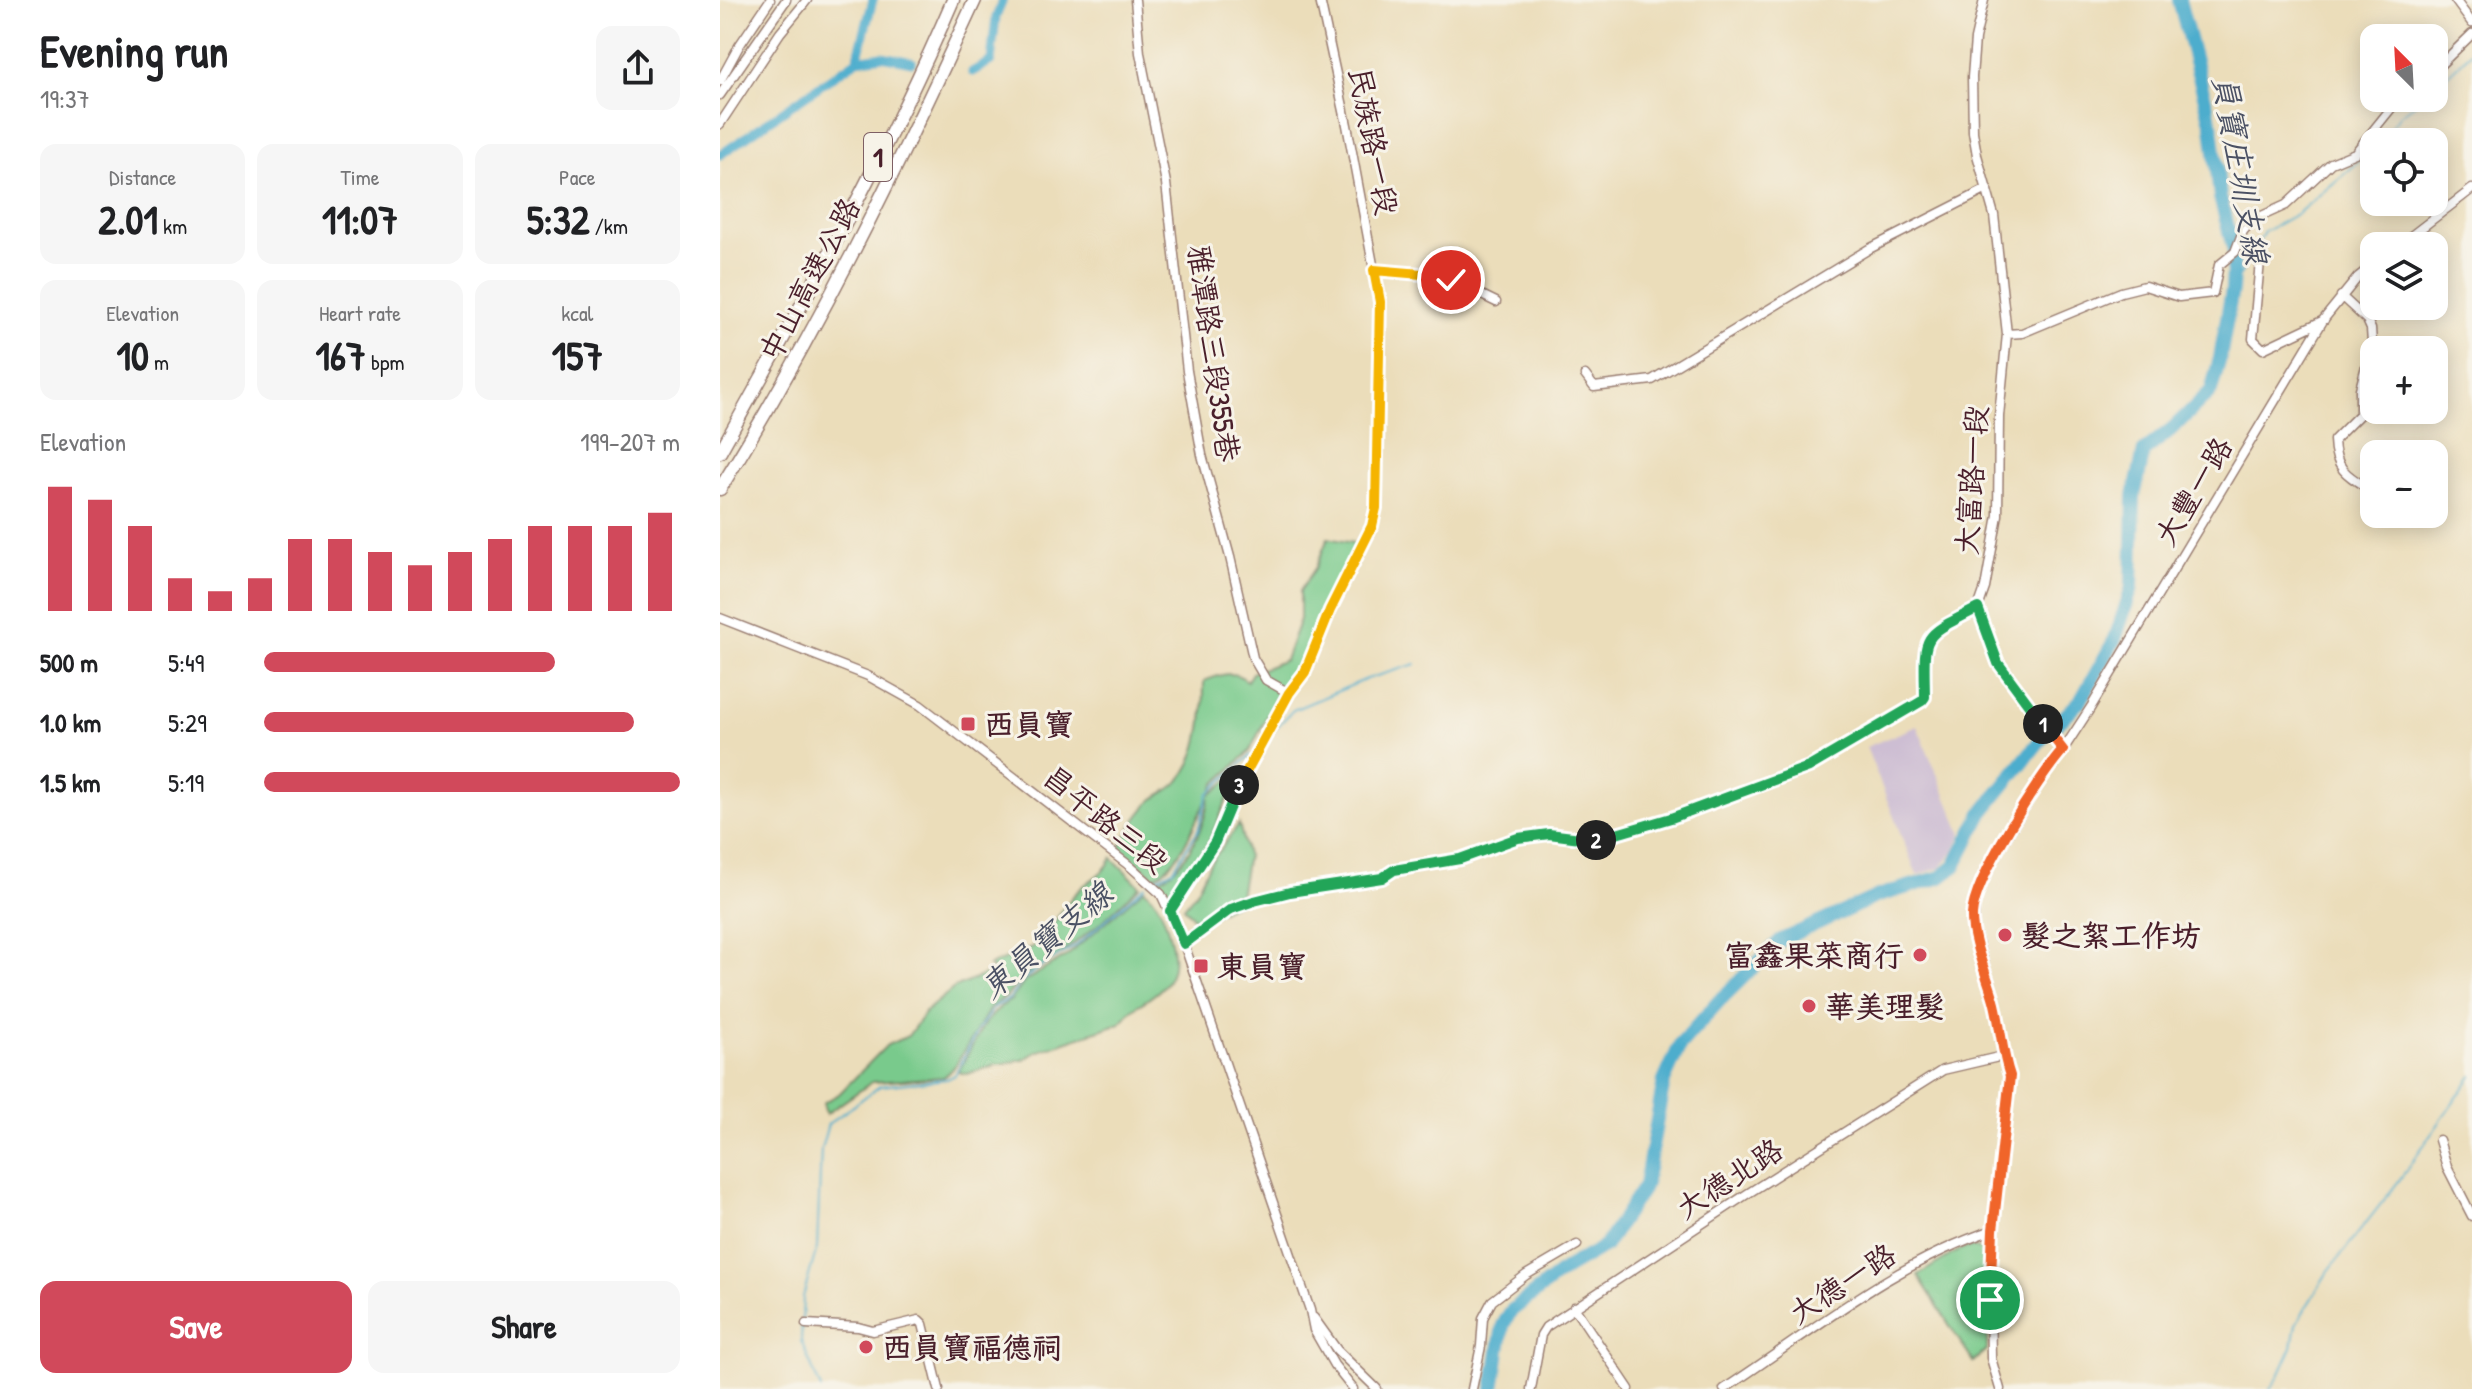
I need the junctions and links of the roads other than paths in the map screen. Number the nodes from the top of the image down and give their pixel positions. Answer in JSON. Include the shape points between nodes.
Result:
{"nodes":[{"id":1,"x":770,"y":0,"type":"edge"},
{"id":2,"x":786,"y":0,"type":"edge"},
{"id":3,"x":807,"y":0,"type":"edge"},
{"id":4,"x":953,"y":0,"type":"edge"},
{"id":5,"x":975,"y":0,"type":"edge"},
{"id":6,"x":1135,"y":0,"type":"edge"},
{"id":7,"x":1320,"y":0,"type":"edge"},
{"id":8,"x":1984,"y":0,"type":"edge"},
{"id":9,"x":2455,"y":0,"type":"edge"},
{"id":10,"x":2472,"y":23,"type":"edge"},
{"id":11,"x":2472,"y":34,"type":"edge"},
{"id":12,"x":2448,"y":57,"type":"edge"},
{"id":13,"x":720,"y":81,"type":"edge"},
{"id":14,"x":720,"y":95,"type":"edge"},
{"id":15,"x":2388,"y":112,"type":"edge"},
{"id":16,"x":722,"y":121,"type":"edge"},
{"id":17,"x":1987,"y":189,"type":"junction"},
{"id":18,"x":2472,"y":189,"type":"edge"},
{"id":19,"x":2416,"y":232,"type":"edge"},
{"id":20,"x":2260,"y":261,"type":"dead end"},
{"id":21,"x":1374,"y":270,"type":"junction"},
{"id":22,"x":2360,"y":275,"type":"edge"},
{"id":23,"x":2341,"y":296,"type":"junction"},
{"id":24,"x":1496,"y":302,"type":"dead end"},
{"id":25,"x":2324,"y":319,"type":"junction"},
{"id":26,"x":2007,"y":334,"type":"junction"},
{"id":27,"x":1585,"y":375,"type":"dead end"},
{"id":28,"x":720,"y":452,"type":"edge"},
{"id":29,"x":2360,"y":483,"type":"edge"},
{"id":30,"x":720,"y":489,"type":"edge"},
{"id":31,"x":1978,"y":608,"type":"junction"},
{"id":32,"x":720,"y":618,"type":"edge"},
{"id":33,"x":1289,"y":693,"type":"junction"},
{"id":34,"x":2063,"y":750,"type":"junction"},
{"id":35,"x":1170,"y":911,"type":"junction"},
{"id":36,"x":1184,"y":944,"type":"junction"},
{"id":37,"x":2003,"y":1056,"type":"junction"},
{"id":38,"x":2439,"y":1140,"type":"dead end"},
{"id":39,"x":2472,"y":1216,"type":"edge"},
{"id":40,"x":1993,"y":1230,"type":"junction"},
{"id":41,"x":1577,"y":1245,"type":"dead end"},
{"id":42,"x":1574,"y":1307,"type":"junction"},
{"id":43,"x":1310,"y":1310,"type":"junction"},
{"id":44,"x":806,"y":1324,"type":"dead end"},
{"id":45,"x":939,"y":1389,"type":"edge"},
{"id":46,"x":1353,"y":1389,"type":"edge"},
{"id":47,"x":1377,"y":1389,"type":"edge"},
{"id":48,"x":1472,"y":1389,"type":"edge"},
{"id":49,"x":1531,"y":1389,"type":"edge"},
{"id":50,"x":1629,"y":1389,"type":"edge"},
{"id":51,"x":1724,"y":1389,"type":"edge"},
{"id":52,"x":2000,"y":1389,"type":"edge"}],
"edges":[{"from":1,"to":13,"type":"street"},
{"from":2,"to":14,"type":"street"},
{"from":3,"to":16,"type":"street"},
{"from":4,"to":28,"type":"highway","name":"中山高速公路","number":"1","via":[[889,136]]},
{"from":5,"to":30,"type":"highway","name":"中山高速公路","number":"1","via":[[864,230],[781,389]]},
{"from":6,"to":33,"type":"street","name":"雅潭路三段355巷","via":[[1166,183],[1202,455],[1253,658],[1266,680]]},
{"from":7,"to":21,"type":"street","name":"民族路一段"},
{"from":8,"to":17,"type":"street","name":"大富路一段","via":[[1972,77],[1973,132]]},
{"from":9,"to":10,"type":"street"},
{"from":11,"to":12,"type":"street"},
{"from":15,"to":26,"type":"street","via":[[2355,153],[2331,163],[2286,205],[2253,220],[2235,252],[2219,265],[2213,293],[2179,297],[2145,286]]},
{"from":17,"to":26,"type":"street","name":"大富路一段"},
{"from":17,"to":27,"type":"street","via":[[1869,249],[1652,380],[1594,387]]},
{"from":18,"to":19,"type":"street"},
{"from":20,"to":25,"type":"street","via":[[2253,339],[2263,349]]},
{"from":21,"to":24,"type":"street","via":[[1433,275]]},
{"from":21,"to":33,"type":"street","name":"民族路一段","via":[[1380,302],[1376,508],[1305,672]]},
{"from":22,"to":23,"type":"street","name":"大豐一路"},
{"from":23,"to":25,"type":"street","name":"大豐一路"},
{"from":23,"to":29,"type":"street","via":[[2371,329],[2360,414],[2334,440],[2335,459]]},
{"from":25,"to":34,"type":"street","name":"大豐一路"},
{"from":26,"to":31,"type":"street","name":"大富路一段","via":[[1998,515]]},
{"from":31,"to":34,"type":"street","via":[[1998,663]]},
{"from":31,"to":36,"type":"street","via":[[1934,631],[1925,647],[1922,701],[1809,767],[1598,840],[1549,834],[1518,838],[1460,859],[1394,870],[1382,878],[1254,901],[1231,909]]},
{"from":32,"to":35,"type":"street","name":"昌平路三段","via":[[868,676],[920,705],[1148,881]]},
{"from":33,"to":35,"type":"street","name":"民族路一段","via":[[1215,842]]},
{"from":34,"to":37,"type":"street","via":[[1989,866],[1975,900],[1973,926],[1996,1007]]},
{"from":35,"to":36,"type":"street","name":"昌平路三段"},
{"from":36,"to":43,"type":"street","name":"昌平路三段"},
{"from":37,"to":40,"type":"street","via":[[2010,1076]]},
{"from":37,"to":42,"type":"street","name":"大德北路","via":[[1943,1070]]},
{"from":38,"to":39,"type":"street"},
{"from":40,"to":51,"type":"street","name":"大德一路","via":[[1956,1242],[1891,1277]]},
{"from":40,"to":52,"type":"street","via":[[1991,1358]]},
{"from":41,"to":48,"type":"street","via":[[1492,1301],[1483,1318]]},
{"from":42,"to":49,"type":"street","name":"大德北路","via":[[1541,1335]]},
{"from":42,"to":50,"type":"street"},
{"from":43,"to":46,"type":"street","name":"昌平路三段","via":[[1323,1347]]},
{"from":43,"to":47,"type":"street","name":"昌平路三段","via":[[1337,1350]]},
{"from":44,"to":45,"type":"street","via":[[873,1331],[919,1320]]}]}
